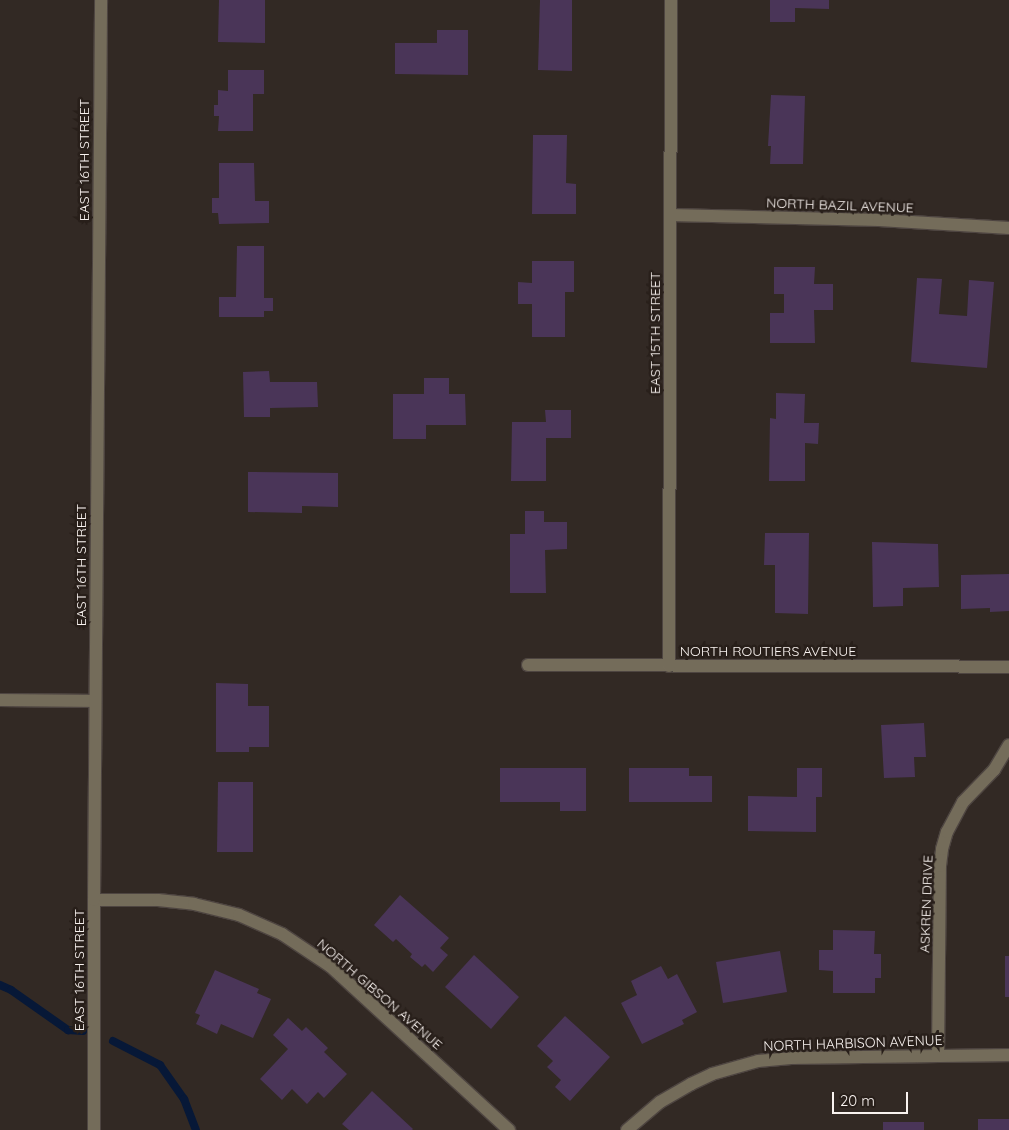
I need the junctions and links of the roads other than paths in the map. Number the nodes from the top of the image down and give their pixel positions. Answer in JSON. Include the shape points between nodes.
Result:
{"nodes":[{"id":1,"x":101,"y":0,"type":"edge"},
{"id":2,"x":671,"y":0,"type":"edge"},
{"id":3,"x":670,"y":214,"type":"junction"},
{"id":4,"x":1009,"y":228,"type":"edge"},
{"id":5,"x":528,"y":665,"type":"dead end"},
{"id":6,"x":669,"y":666,"type":"junction"},
{"id":7,"x":1009,"y":667,"type":"edge"},
{"id":8,"x":0,"y":700,"type":"edge"},
{"id":9,"x":95,"y":701,"type":"junction"},
{"id":10,"x":1009,"y":745,"type":"edge"},
{"id":11,"x":94,"y":900,"type":"junction"},
{"id":12,"x":938,"y":1055,"type":"junction"},
{"id":13,"x":1009,"y":1055,"type":"edge"},
{"id":14,"x":94,"y":1130,"type":"edge"},
{"id":15,"x":510,"y":1130,"type":"edge"},
{"id":16,"x":627,"y":1130,"type":"edge"}],
"edges":[{"from":1,"to":9,"type":"street","name":"EAST 16TH STREET"},
{"from":2,"to":3,"type":"street","name":"EAST 15TH STREET"},
{"from":3,"to":4,"type":"street","name":"NORTH BAZIL AVENUE","via":[[880,220]]},
{"from":3,"to":6,"type":"street","name":"EAST 15TH STREET"},
{"from":5,"to":6,"type":"street","name":"NORTH ROUTIERS AVENUE"},
{"from":6,"to":7,"type":"street","name":"NORTH ROUTIERS AVENUE"},
{"from":8,"to":9,"type":"street"},
{"from":9,"to":11,"type":"street","name":"EAST 16TH STREET"},
{"from":10,"to":12,"type":"street","name":"ASKREN DRIVE","via":[[994,770],[963,802],[942,849]]},
{"from":11,"to":14,"type":"street","name":"EAST 16TH STREET"},
{"from":11,"to":15,"type":"street","name":"NORTH GIBSON AVENUE","via":[[158,900],[194,904],[239,916],[282,934],[330,966]]},
{"from":12,"to":13,"type":"street","name":"NORTH HARBISON AVENUE"},
{"from":12,"to":16,"type":"street","name":"NORTH HARBISON AVENUE","via":[[783,1058],[746,1064],[712,1074],[670,1096]]}]}
